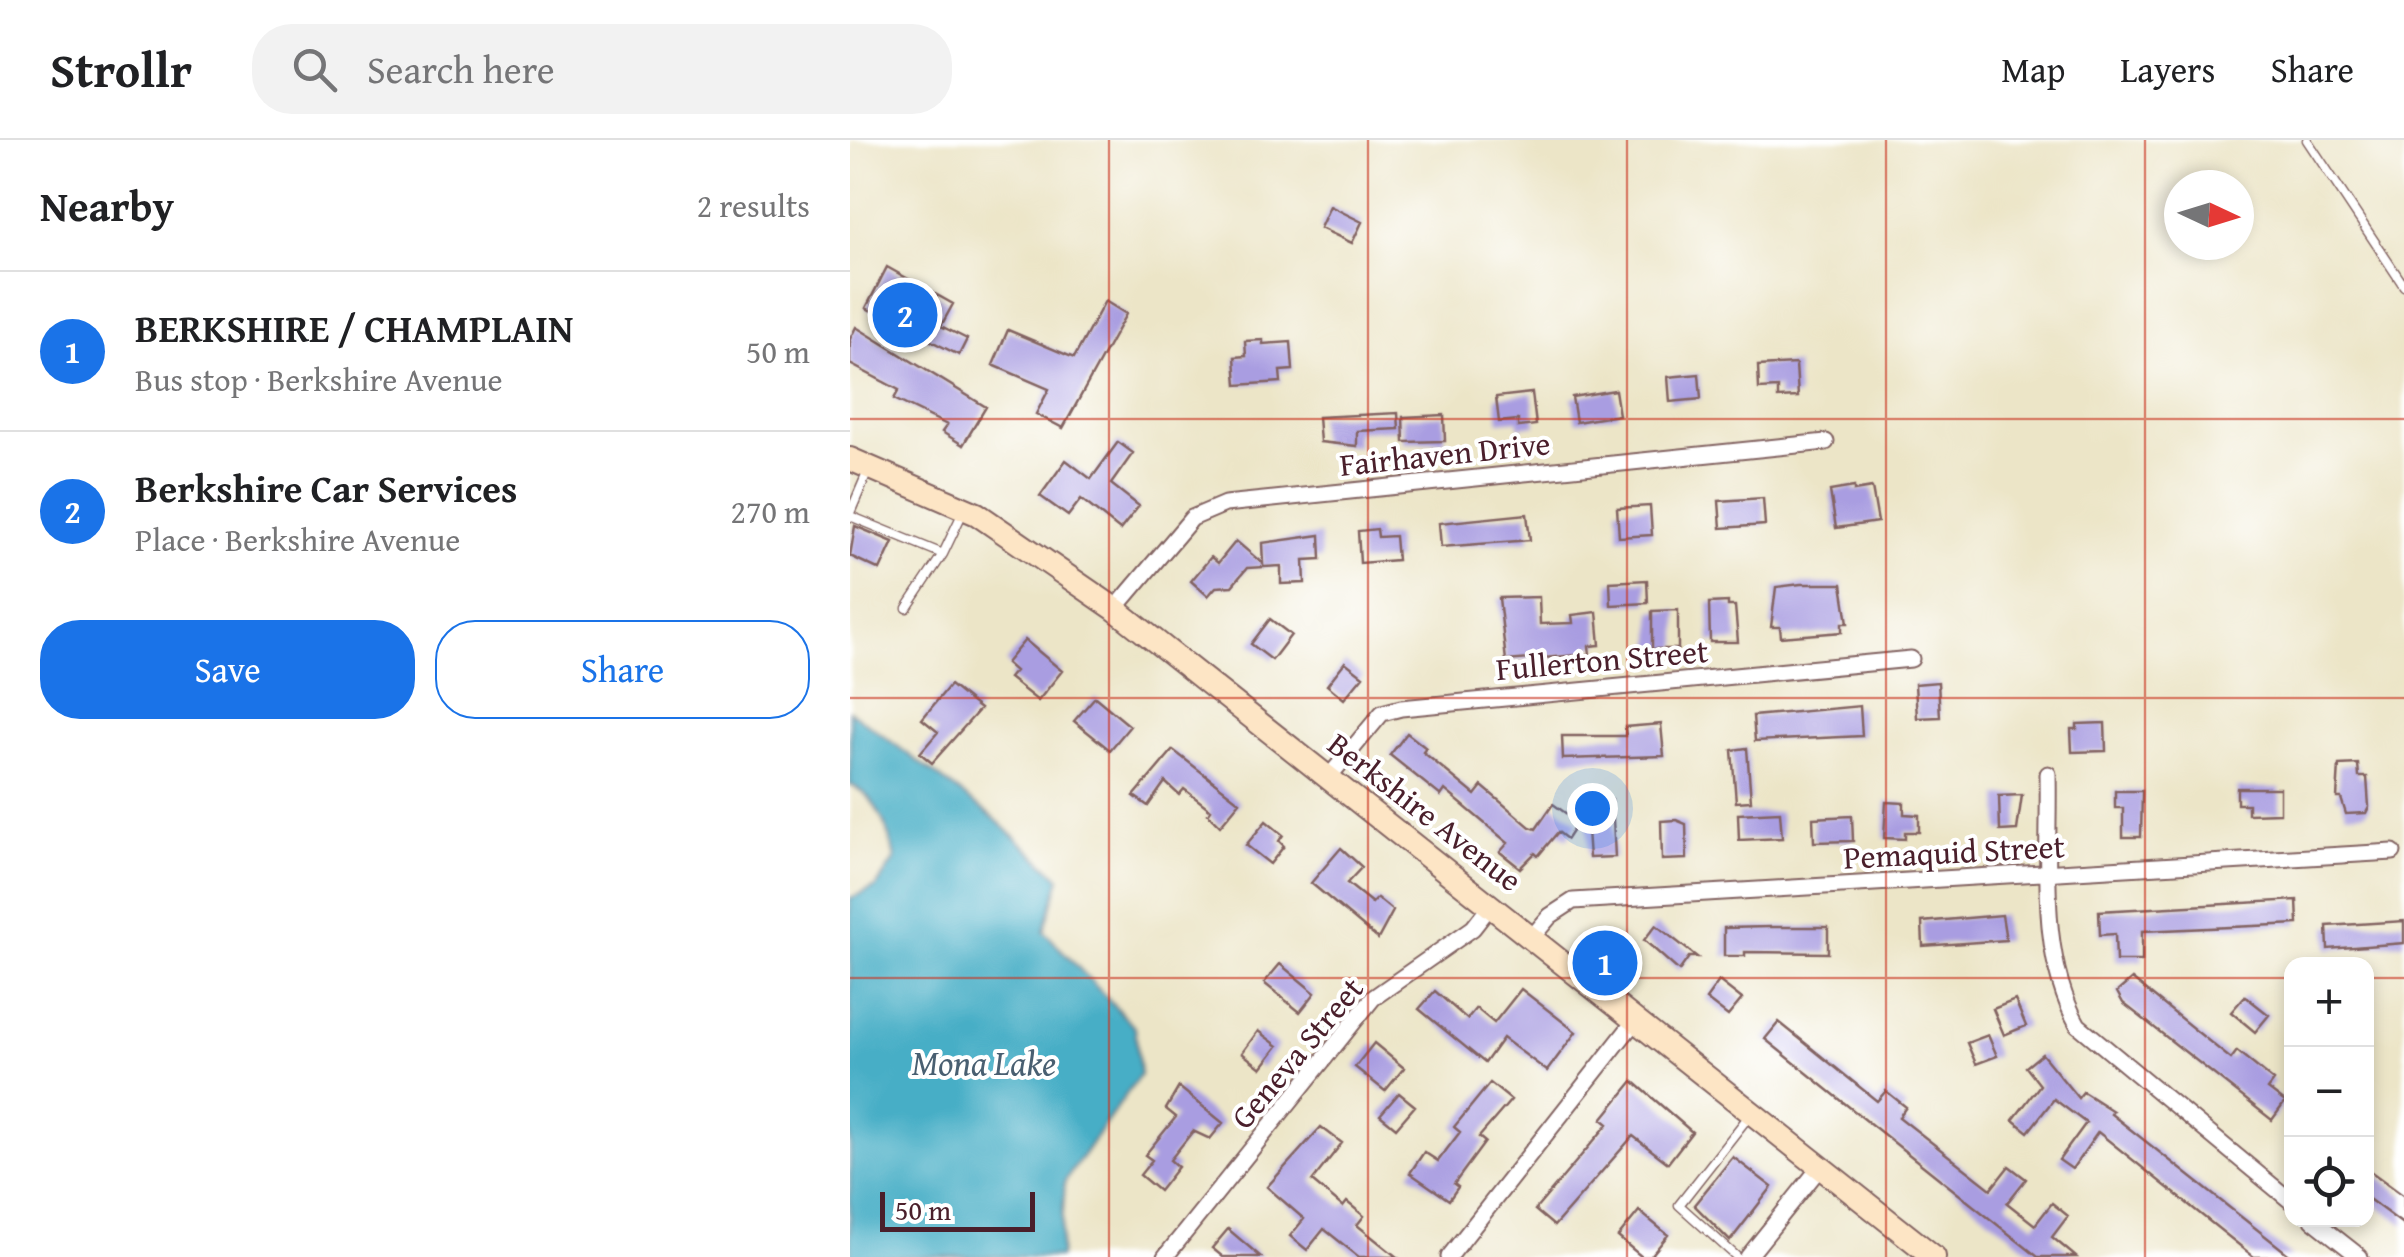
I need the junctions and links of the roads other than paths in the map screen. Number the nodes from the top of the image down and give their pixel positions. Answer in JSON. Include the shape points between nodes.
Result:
{"nodes":[{"id":1,"x":2307,"y":140,"type":"edge"},
{"id":2,"x":2404,"y":286,"type":"edge"},
{"id":3,"x":1826,"y":442,"type":"dead end"},
{"id":4,"x":860,"y":463,"type":"edge"},
{"id":5,"x":965,"y":508,"type":"junction"},
{"id":6,"x":850,"y":514,"type":"edge"},
{"id":7,"x":943,"y":554,"type":"junction"},
{"id":8,"x":907,"y":608,"type":"dead end"},
{"id":9,"x":1115,"y":609,"type":"junction"},
{"id":10,"x":1911,"y":659,"type":"dead end"},
{"id":11,"x":2048,"y":774,"type":"dead end"},
{"id":12,"x":1328,"y":778,"type":"junction"},
{"id":13,"x":2393,"y":852,"type":"dead end"},
{"id":14,"x":2051,"y":874,"type":"junction"},
{"id":15,"x":1491,"y":905,"type":"junction"},
{"id":16,"x":1532,"y":937,"type":"junction"},
{"id":17,"x":1634,"y":1022,"type":"junction"},
{"id":18,"x":1752,"y":1112,"type":"junction"},
{"id":19,"x":1821,"y":1166,"type":"junction"},
{"id":20,"x":2284,"y":1195,"type":"edge"},
{"id":21,"x":2322,"y":1227,"type":"edge"},
{"id":22,"x":1165,"y":1257,"type":"edge"},
{"id":23,"x":1449,"y":1257,"type":"edge"},
{"id":24,"x":1736,"y":1257,"type":"edge"},
{"id":25,"x":1748,"y":1257,"type":"edge"},
{"id":26,"x":1934,"y":1257,"type":"edge"},
{"id":27,"x":2360,"y":1257,"type":"edge"}],
"edges":[{"from":1,"to":2,"type":"lane"},
{"from":3,"to":9,"type":"street","name":"Fairhaven Drive","via":[[1225,504],[1192,518]]},
{"from":4,"to":5,"type":"main road","name":"Berkshire Avenue"},
{"from":4,"to":6,"type":"lane"},
{"from":5,"to":7,"type":"lane"},
{"from":5,"to":9,"type":"main road","name":"Berkshire Avenue"},
{"from":6,"to":7,"type":"lane"},
{"from":7,"to":8,"type":"lane"},
{"from":9,"to":12,"type":"main road","name":"Berkshire Avenue"},
{"from":10,"to":12,"type":"street","name":"Fullerton Street","via":[[1401,708],[1382,713]]},
{"from":11,"to":14,"type":"street"},
{"from":12,"to":15,"type":"main road","name":"Berkshire Avenue"},
{"from":13,"to":14,"type":"street","name":"Pemaquid Street"},
{"from":14,"to":16,"type":"street","name":"Pemaquid Street","via":[[1572,902]]},
{"from":14,"to":20,"type":"street","via":[[2057,969],[2078,1025]]},
{"from":15,"to":16,"type":"main road","name":"Berkshire Avenue"},
{"from":15,"to":22,"type":"street","name":"Geneva Street","via":[[1474,928],[1373,998]]},
{"from":16,"to":17,"type":"main road","name":"Berkshire Avenue"},
{"from":17,"to":18,"type":"main road","name":"Berkshire Avenue"},
{"from":17,"to":23,"type":"street"},
{"from":18,"to":19,"type":"main road","name":"Berkshire Avenue"},
{"from":18,"to":24,"type":"lane","via":[[1680,1206]]},
{"from":19,"to":25,"type":"street"},
{"from":19,"to":26,"type":"main road","name":"Berkshire Avenue"},
{"from":21,"to":27,"type":"street"}]}
